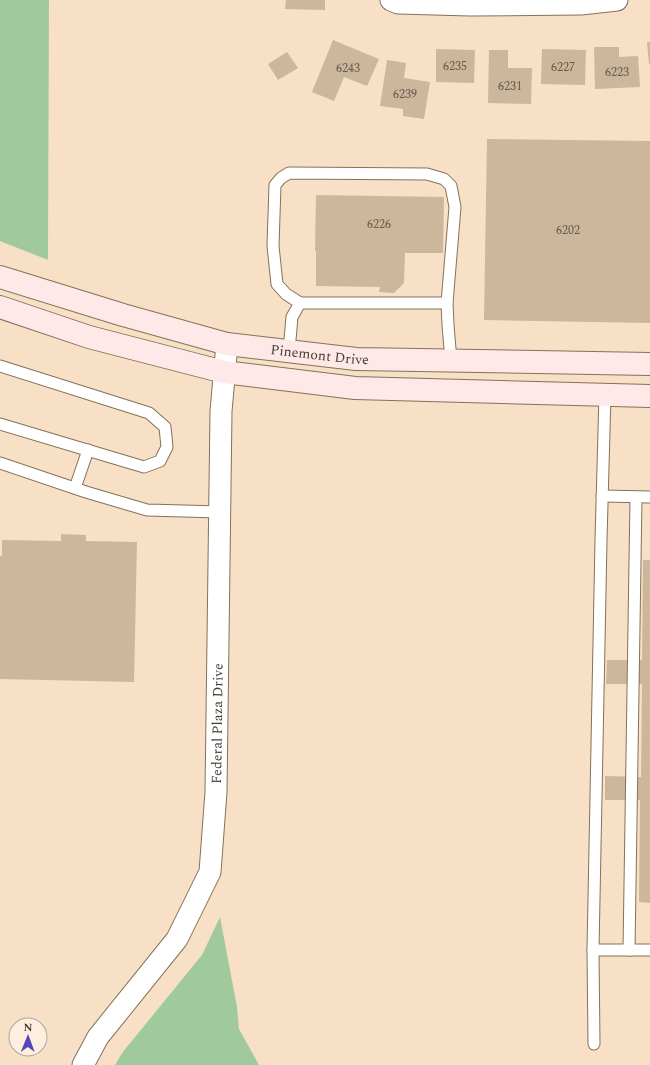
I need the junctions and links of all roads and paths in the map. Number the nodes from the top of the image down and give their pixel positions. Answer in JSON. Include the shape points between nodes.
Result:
{"nodes":[{"id":1,"x":391,"y":0,"type":"edge"},
{"id":2,"x":617,"y":0,"type":"edge"},
{"id":3,"x":0,"y":277,"type":"edge"},
{"id":4,"x":300,"y":303,"type":"junction"},
{"id":5,"x":447,"y":303,"type":"junction"},
{"id":6,"x":0,"y":307,"type":"edge"},
{"id":7,"x":227,"y":344,"type":"junction"},
{"id":8,"x":290,"y":351,"type":"junction"},
{"id":9,"x":451,"y":360,"type":"junction"},
{"id":10,"x":650,"y":364,"type":"edge"},
{"id":11,"x":0,"y":366,"type":"edge"},
{"id":12,"x":224,"y":372,"type":"junction"},
{"id":13,"x":605,"y":394,"type":"junction"},
{"id":14,"x":650,"y":396,"type":"edge"},
{"id":15,"x":0,"y":424,"type":"edge"},
{"id":16,"x":88,"y":450,"type":"junction"},
{"id":17,"x":0,"y":464,"type":"edge"},
{"id":18,"x":75,"y":488,"type":"junction"},
{"id":19,"x":602,"y":496,"type":"junction"},
{"id":20,"x":636,"y":497,"type":"junction"},
{"id":21,"x":650,"y":497,"type":"edge"},
{"id":22,"x":220,"y":512,"type":"junction"},
{"id":23,"x":593,"y":950,"type":"junction"},
{"id":24,"x":629,"y":950,"type":"junction"},
{"id":25,"x":650,"y":950,"type":"edge"},
{"id":26,"x":594,"y":1044,"type":"dead end"},
{"id":27,"x":83,"y":1065,"type":"edge"}],
"edges":[{"from":1,"to":2,"type":"street","via":[[398,3],[470,5],[581,4]]},
{"from":3,"to":7,"type":"main road","name":"Pinemont Drive"},
{"from":4,"to":5,"type":"lane"},
{"from":4,"to":5,"type":"lane","via":[[277,284],[274,254],[275,185],[289,173],[427,174],[444,179],[451,186],[455,207]]},
{"from":4,"to":8,"type":"lane","via":[[292,316]]},
{"from":5,"to":9,"type":"lane"},
{"from":6,"to":12,"type":"main road","name":"Pinemont Drive","via":[[89,337]]},
{"from":7,"to":8,"type":"main road","name":"Pinemont Drive"},
{"from":7,"to":12,"type":"street","name":"Federal Plaza Drive"},
{"from":8,"to":9,"type":"main road","name":"Pinemont Drive","via":[[356,359]]},
{"from":9,"to":10,"type":"main road","name":"Pinemont Drive"},
{"from":11,"to":16,"type":"lane","via":[[149,413],[165,427],[167,447],[160,461],[144,466]]},
{"from":12,"to":13,"type":"main road","name":"Pinemont Drive","via":[[355,388]]},
{"from":12,"to":22,"type":"street","name":"Federal Plaza Drive"},
{"from":13,"to":14,"type":"main road","name":"Pinemont Drive"},
{"from":13,"to":19,"type":"lane"},
{"from":15,"to":16,"type":"lane"},
{"from":16,"to":18,"type":"lane"},
{"from":17,"to":18,"type":"lane"},
{"from":18,"to":22,"type":"lane","via":[[147,510]]},
{"from":19,"to":20,"type":"lane"},
{"from":19,"to":23,"type":"lane"},
{"from":20,"to":21,"type":"lane"},
{"from":20,"to":24,"type":"lane"},
{"from":22,"to":27,"type":"street","name":"Federal Plaza Drive","via":[[216,792],[210,872],[177,939],[98,1037]]},
{"from":23,"to":24,"type":"lane"},
{"from":23,"to":26,"type":"lane"},
{"from":24,"to":25,"type":"lane"}]}
